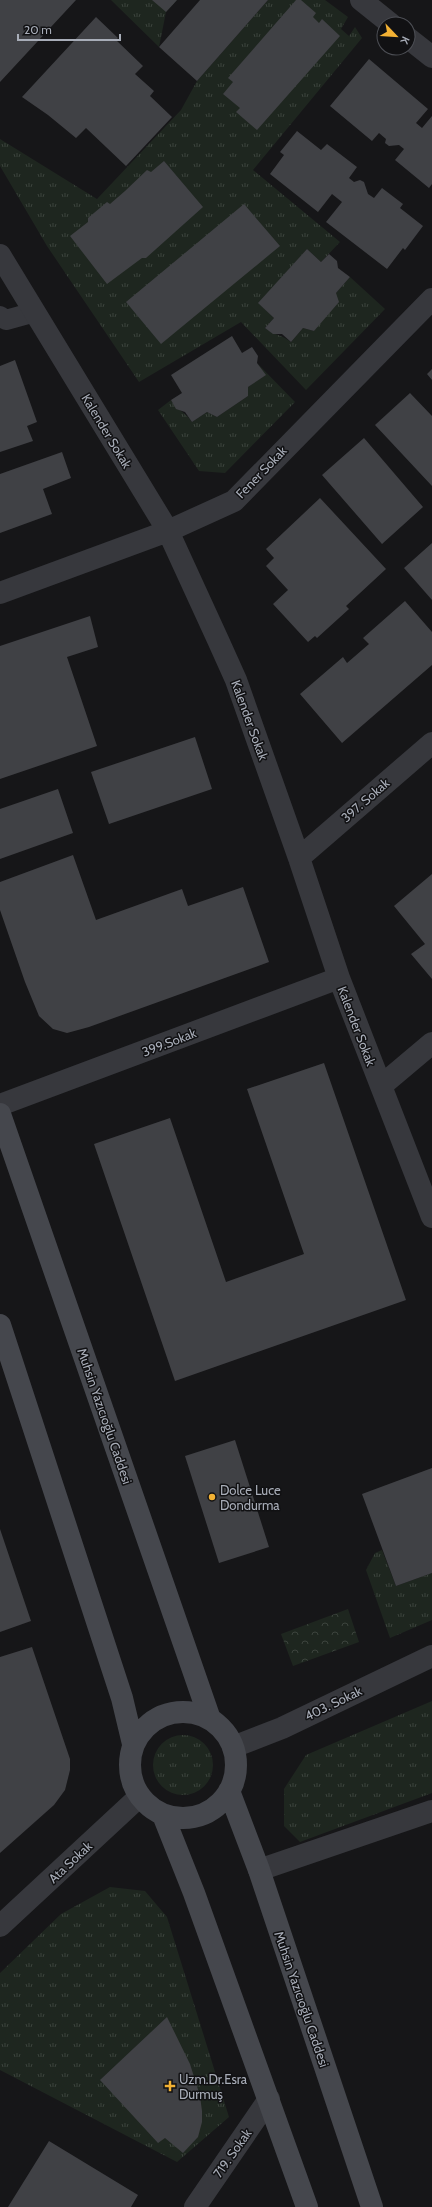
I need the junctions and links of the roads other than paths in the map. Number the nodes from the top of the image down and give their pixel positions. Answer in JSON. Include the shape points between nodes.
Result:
{"nodes":[{"id":1,"x":361,"y":0,"type":"edge"},
{"id":2,"x":381,"y":16,"type":"edge"},
{"id":3,"x":416,"y":44,"type":"edge"},
{"id":4,"x":432,"y":57,"type":"edge"},
{"id":5,"x":0,"y":255,"type":"edge"},
{"id":6,"x":432,"y":299,"type":"edge"},
{"id":7,"x":35,"y":312,"type":"junction"},
{"id":8,"x":0,"y":316,"type":"edge"},
{"id":9,"x":168,"y":531,"type":"junction"},
{"id":10,"x":0,"y":592,"type":"edge"},
{"id":11,"x":432,"y":743,"type":"edge"},
{"id":12,"x":299,"y":858,"type":"junction"},
{"id":13,"x":339,"y":978,"type":"junction"},
{"id":14,"x":432,"y":1043,"type":"edge"},
{"id":15,"x":381,"y":1086,"type":"junction"},
{"id":16,"x":0,"y":1105,"type":"edge"},
{"id":17,"x":0,"y":1114,"type":"edge"},
{"id":18,"x":432,"y":1217,"type":"edge"},
{"id":19,"x":0,"y":1326,"type":"edge"},
{"id":20,"x":432,"y":1656,"type":"edge"},
{"id":21,"x":210,"y":1719,"type":"junction"},
{"id":22,"x":134,"y":1744,"type":"junction"},
{"id":23,"x":233,"y":1746,"type":"junction"},
{"id":24,"x":229,"y":1791,"type":"junction"},
{"id":25,"x":140,"y":1797,"type":"junction"},
{"id":26,"x":432,"y":1811,"type":"edge"},
{"id":27,"x":163,"y":1815,"type":"junction"},
{"id":28,"x":259,"y":1870,"type":"junction"},
{"id":29,"x":0,"y":1926,"type":"edge"},
{"id":30,"x":269,"y":2100,"type":"junction"},
{"id":31,"x":195,"y":2207,"type":"edge"},
{"id":32,"x":307,"y":2207,"type":"edge"},
{"id":33,"x":372,"y":2207,"type":"edge"}],
"edges":[{"from":1,"to":2,"type":"street"},
{"from":3,"to":4,"type":"street"},
{"from":5,"to":7,"type":"street","name":"Kalender Sokak"},
{"from":6,"to":9,"type":"street","name":"Fener Sokak","via":[[234,501]]},
{"from":7,"to":8,"type":"lane","via":[[6,320]]},
{"from":7,"to":9,"type":"street","name":"Kalender Sokak"},
{"from":9,"to":10,"type":"street","name":"Fener Sokak"},
{"from":9,"to":12,"type":"street","name":"Kalender Sokak","via":[[236,680]]},
{"from":11,"to":12,"type":"street","name":"397. Sokak"},
{"from":12,"to":13,"type":"street","name":"Kalender Sokak"},
{"from":13,"to":15,"type":"street","name":"Kalender Sokak"},
{"from":13,"to":16,"type":"street","name":"399.Sokak"},
{"from":14,"to":15,"type":"street"},
{"from":15,"to":18,"type":"street","name":"Kalender Sokak"},
{"from":17,"to":21,"type":"main road","name":"Muhsin Yazıcıoğlu Caddesi"},
{"from":19,"to":22,"type":"main road","via":[[122,1698]]},
{"from":20,"to":23,"type":"street","name":"403. Sokak","via":[[282,1728]]},
{"from":21,"to":22,"type":"main road","via":[[193,1712],[175,1712],[158,1718],[144,1729]]},
{"from":21,"to":23,"type":"main road","via":[[224,1731]]},
{"from":22,"to":25,"type":"main road","via":[[129,1762],[132,1780]]},
{"from":23,"to":24,"type":"main road","via":[[235,1777]]},
{"from":24,"to":27,"type":"main road","via":[[220,1803],[208,1812],[178,1818]]},
{"from":24,"to":28,"type":"main road","name":"Muhsin Yazıcıoğlu Caddesi"},
{"from":25,"to":27,"type":"main road","via":[[150,1808]]},
{"from":25,"to":29,"type":"street","name":"Ata Sokak"},
{"from":26,"to":28,"type":"street"},
{"from":27,"to":30,"type":"main road"},
{"from":28,"to":33,"type":"main road","name":"Muhsin Yazıcıoğlu Caddesi"},
{"from":30,"to":31,"type":"street","name":"719. Sokak"},
{"from":30,"to":32,"type":"main road"}]}
